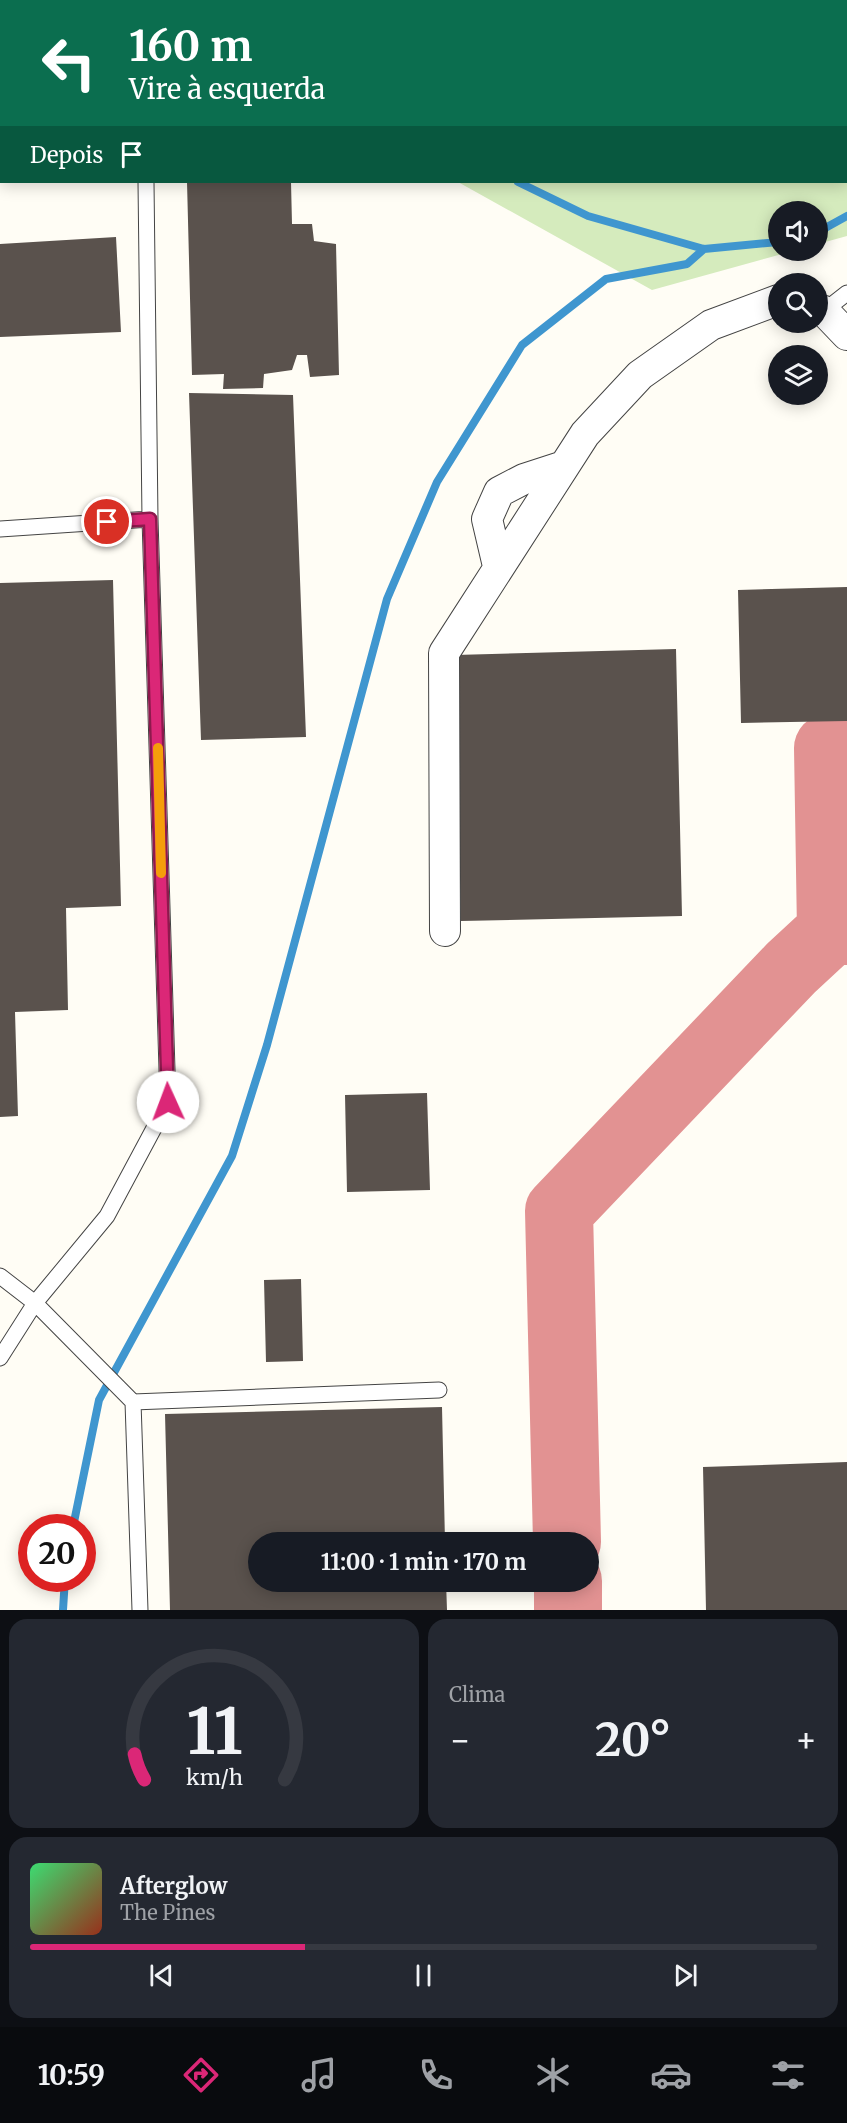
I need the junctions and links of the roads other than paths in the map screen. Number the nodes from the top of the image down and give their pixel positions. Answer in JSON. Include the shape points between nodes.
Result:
{"nodes":[{"id":1,"x":146,"y":183,"type":"edge"},
{"id":2,"x":768,"y":304,"type":"edge"},
{"id":3,"x":829,"y":305,"type":"edge"},
{"id":4,"x":847,"y":335,"type":"edge"},
{"id":5,"x":564,"y":466,"type":"junction"},
{"id":6,"x":150,"y":519,"type":"junction"},
{"id":7,"x":0,"y":529,"type":"edge"},
{"id":8,"x":498,"y":566,"type":"junction"},
{"id":9,"x":445,"y":931,"type":"dead end"},
{"id":10,"x":0,"y":1276,"type":"edge"},
{"id":11,"x":35,"y":1303,"type":"junction"},
{"id":12,"x":0,"y":1358,"type":"edge"},
{"id":13,"x":439,"y":1390,"type":"dead end"},
{"id":14,"x":133,"y":1402,"type":"junction"},
{"id":15,"x":140,"y":1610,"type":"edge"}],
"edges":[{"from":1,"to":6,"type":"lane"},
{"from":2,"to":5,"type":"street","via":[[711,325],[640,375],[585,434]]},
{"from":3,"to":4,"type":"street"},
{"from":5,"to":8,"type":"street"},
{"from":5,"to":8,"type":"street","via":[[499,492],[487,519]]},
{"from":6,"to":7,"type":"lane"},
{"from":6,"to":11,"type":"lane","via":[[168,1102],[107,1216]]},
{"from":8,"to":9,"type":"street","via":[[444,653]]},
{"from":10,"to":11,"type":"lane"},
{"from":11,"to":12,"type":"lane"},
{"from":11,"to":14,"type":"lane"},
{"from":13,"to":14,"type":"lane"},
{"from":14,"to":15,"type":"lane"}]}
